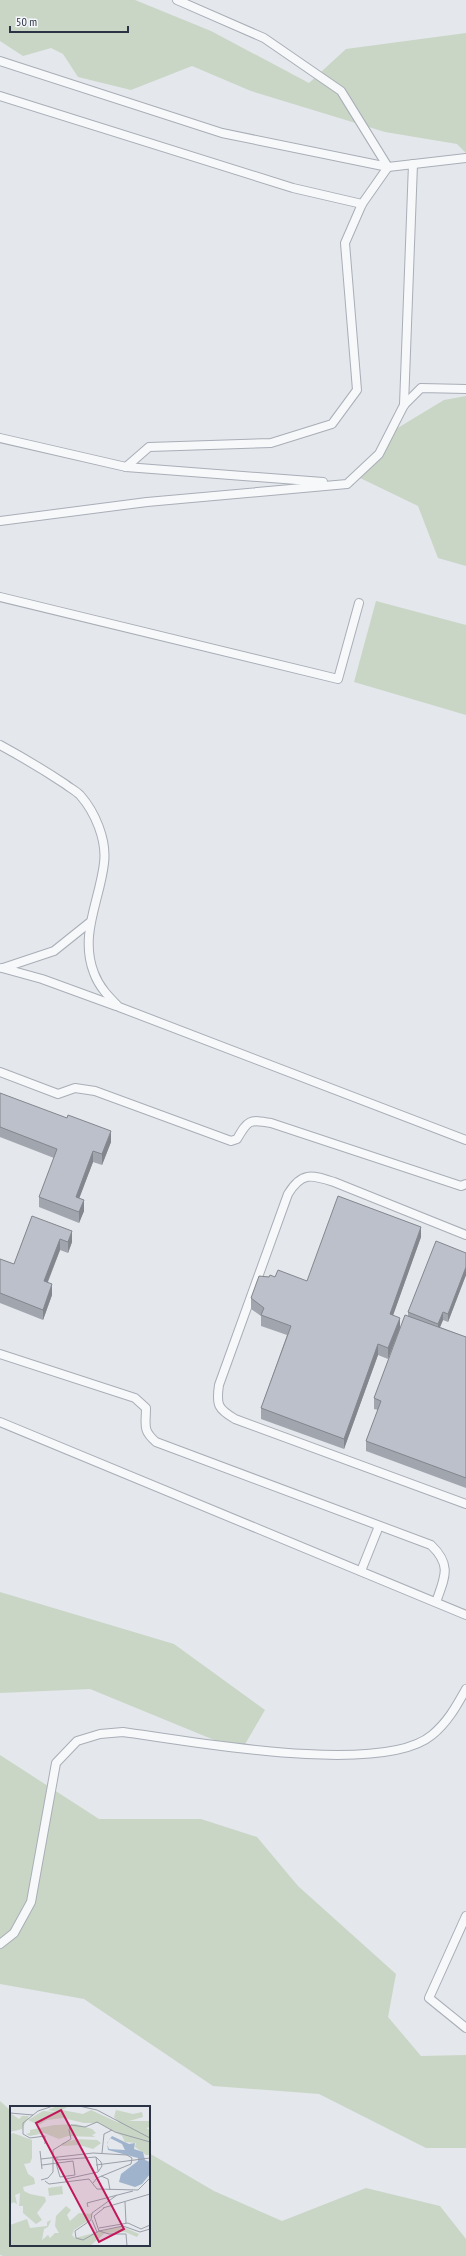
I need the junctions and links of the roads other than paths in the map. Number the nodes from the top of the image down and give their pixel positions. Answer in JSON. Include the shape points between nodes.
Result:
{"nodes":[{"id":1,"x":177,"y":0,"type":"edge"},
{"id":2,"x":0,"y":61,"type":"edge"},
{"id":3,"x":0,"y":96,"type":"edge"},
{"id":4,"x":466,"y":158,"type":"edge"},
{"id":5,"x":413,"y":164,"type":"junction"},
{"id":6,"x":388,"y":167,"type":"junction"},
{"id":7,"x":362,"y":204,"type":"junction"},
{"id":8,"x":466,"y":389,"type":"edge"},
{"id":9,"x":404,"y":405,"type":"junction"},
{"id":10,"x":0,"y":438,"type":"edge"},
{"id":11,"x":126,"y":467,"type":"junction"},
{"id":12,"x":348,"y":484,"type":"junction"},
{"id":13,"x":0,"y":521,"type":"edge"},
{"id":14,"x":0,"y":597,"type":"edge"},
{"id":15,"x":359,"y":602,"type":"dead end"},
{"id":16,"x":0,"y":745,"type":"edge"},
{"id":17,"x":90,"y":923,"type":"junction"},
{"id":18,"x":1,"y":968,"type":"edge"},
{"id":19,"x":119,"y":1007,"type":"junction"},
{"id":20,"x":0,"y":1072,"type":"edge"},
{"id":21,"x":466,"y":1140,"type":"edge"},
{"id":22,"x":466,"y":1184,"type":"edge"},
{"id":23,"x":466,"y":1235,"type":"edge"},
{"id":24,"x":0,"y":1354,"type":"edge"},
{"id":25,"x":0,"y":1422,"type":"edge"},
{"id":26,"x":466,"y":1504,"type":"edge"},
{"id":27,"x":379,"y":1526,"type":"junction"},
{"id":28,"x":362,"y":1571,"type":"junction"},
{"id":29,"x":436,"y":1602,"type":"junction"},
{"id":30,"x":466,"y":1615,"type":"edge"},
{"id":31,"x":466,"y":1689,"type":"edge"},
{"id":32,"x":466,"y":1916,"type":"edge"},
{"id":33,"x":0,"y":1944,"type":"edge"},
{"id":34,"x":466,"y":2028,"type":"edge"}],
"edges":[{"from":1,"to":6,"type":"lane","via":[[264,38],[341,91]]},
{"from":2,"to":6,"type":"lane","via":[[222,133]]},
{"from":3,"to":7,"type":"lane","via":[[292,188]]},
{"from":4,"to":5,"type":"lane"},
{"from":5,"to":6,"type":"lane"},
{"from":5,"to":9,"type":"lane"},
{"from":6,"to":7,"type":"lane"},
{"from":7,"to":11,"type":"lane","via":[[345,243],[357,390],[332,424],[271,443],[149,446]]},
{"from":8,"to":9,"type":"lane","via":[[421,388]]},
{"from":9,"to":12,"type":"lane","via":[[379,454]]},
{"from":10,"to":11,"type":"lane"},
{"from":11,"to":12,"type":"lane"},
{"from":12,"to":13,"type":"lane","via":[[147,502]]},
{"from":14,"to":15,"type":"lane","via":[[338,679]]},
{"from":16,"to":17,"type":"lane","via":[[80,794],[96,820],[102,839],[104,862]]},
{"from":17,"to":18,"type":"lane","via":[[54,951]]},
{"from":17,"to":19,"type":"lane","via":[[89,948],[93,973],[101,989]]},
{"from":18,"to":19,"type":"lane","via":[[42,979]]},
{"from":19,"to":21,"type":"lane"},
{"from":20,"to":22,"type":"lane","via":[[58,1094],[75,1088],[95,1091],[231,1141],[237,1140],[246,1124],[254,1120],[271,1123],[461,1186]]},
{"from":23,"to":26,"type":"lane","via":[[314,1175],[302,1178],[294,1184],[288,1194],[218,1386],[217,1402],[224,1413],[235,1419]]},
{"from":24,"to":27,"type":"lane","via":[[135,1398],[146,1408],[147,1435],[156,1442]]},
{"from":25,"to":28,"type":"lane"},
{"from":27,"to":28,"type":"lane"},
{"from":27,"to":29,"type":"lane","via":[[431,1545],[442,1556],[446,1570]]},
{"from":28,"to":29,"type":"lane"},
{"from":29,"to":30,"type":"lane"},
{"from":31,"to":33,"type":"lane","via":[[451,1715],[432,1736],[401,1750],[344,1754],[267,1752],[123,1732],[100,1734],[77,1741],[56,1763],[31,1902],[14,1933]]},
{"from":32,"to":34,"type":"lane","via":[[429,1998]]}]}
